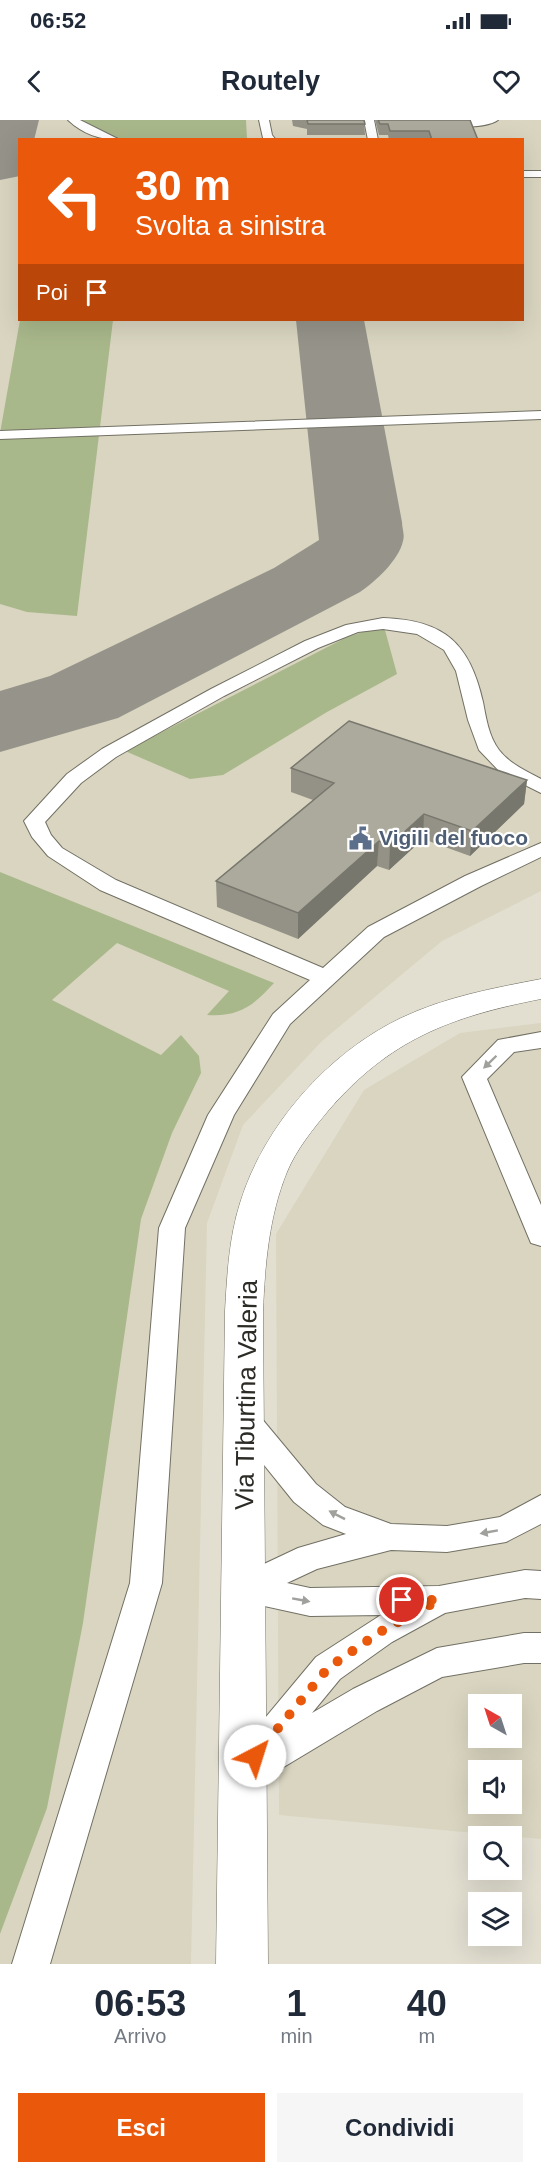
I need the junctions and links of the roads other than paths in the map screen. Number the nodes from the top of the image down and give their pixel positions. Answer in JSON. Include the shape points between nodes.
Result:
{"nodes":[{"id":1,"x":73,"y":120,"type":"edge"},
{"id":2,"x":264,"y":120,"type":"edge"},
{"id":3,"x":369,"y":120,"type":"edge"},
{"id":4,"x":435,"y":120,"type":"edge"},
{"id":5,"x":493,"y":120,"type":"edge"},
{"id":6,"x":110,"y":138,"type":"edge"},
{"id":7,"x":269,"y":138,"type":"edge"},
{"id":8,"x":372,"y":138,"type":"edge"},
{"id":9,"x":524,"y":174,"type":"edge"},
{"id":10,"x":541,"y":174,"type":"edge"},
{"id":11,"x":541,"y":415,"type":"edge"},
{"id":12,"x":0,"y":435,"type":"edge"},
{"id":13,"x":541,"y":787,"type":"edge"},
{"id":14,"x":541,"y":849,"type":"edge"},
{"id":15,"x":325,"y":978,"type":"junction"},
{"id":16,"x":541,"y":989,"type":"edge"},
{"id":17,"x":541,"y":1040,"type":"edge"},
{"id":18,"x":541,"y":1236,"type":"edge"},
{"id":19,"x":246,"y":1421,"type":"junction"},
{"id":20,"x":541,"y":1508,"type":"edge"},
{"id":21,"x":391,"y":1537,"type":"junction"},
{"id":22,"x":541,"y":1585,"type":"edge"},
{"id":23,"x":243,"y":1589,"type":"junction"},
{"id":24,"x":439,"y":1600,"type":"junction"},
{"id":25,"x":541,"y":1648,"type":"edge"},
{"id":26,"x":240,"y":1774,"type":"junction"},
{"id":27,"x":31,"y":1964,"type":"edge"},
{"id":28,"x":242,"y":1964,"type":"edge"}],
"edges":[{"from":1,"to":6,"type":"lane"},
{"from":2,"to":7,"type":"lane"},
{"from":3,"to":8,"type":"lane"},
{"from":4,"to":5,"type":"lane","via":[[460,124]]},
{"from":9,"to":10,"type":"lane"},
{"from":11,"to":12,"type":"lane"},
{"from":13,"to":15,"type":"lane","via":[[497,761],[473,707],[466,669],[452,647],[414,627],[371,624],[329,637],[165,721],[89,766],[34,821],[55,852],[108,885]]},
{"from":14,"to":15,"type":"lane","via":[[376,932]]},
{"from":15,"to":27,"type":"lane","via":[[281,1019],[221,1115],[172,1228],[146,1583]]},
{"from":16,"to":19,"type":"street","name":"Via Tiburtina Valeria","via":[[463,1005],[409,1026],[357,1060],[327,1088],[296,1128],[270,1169],[254,1211],[245,1299]]},
{"from":17,"to":18,"type":"lane","one_way":true,"via":[[507,1045],[474,1077]]},
{"from":21,"to":19,"type":"lane","one_way":true,"via":[[334,1515],[305,1493]]},
{"from":19,"to":23,"type":"street","name":"Via Tiburtina Valeria"},
{"from":20,"to":21,"type":"lane","one_way":true,"via":[[506,1529],[447,1539]]},
{"from":21,"to":23,"type":"lane","via":[[309,1558]]},
{"from":22,"to":24,"type":"lane","via":[[525,1584]]},
{"from":23,"to":24,"type":"lane","one_way":true,"via":[[310,1602]]},
{"from":23,"to":26,"type":"street","name":"Via Tiburtina Valeria"},
{"from":24,"to":26,"type":"lane","via":[[380,1632],[328,1668]]},
{"from":25,"to":26,"type":"lane","via":[[437,1663],[365,1700]]},
{"from":26,"to":28,"type":"street","name":"Via Tiburtina Valeria"}]}
